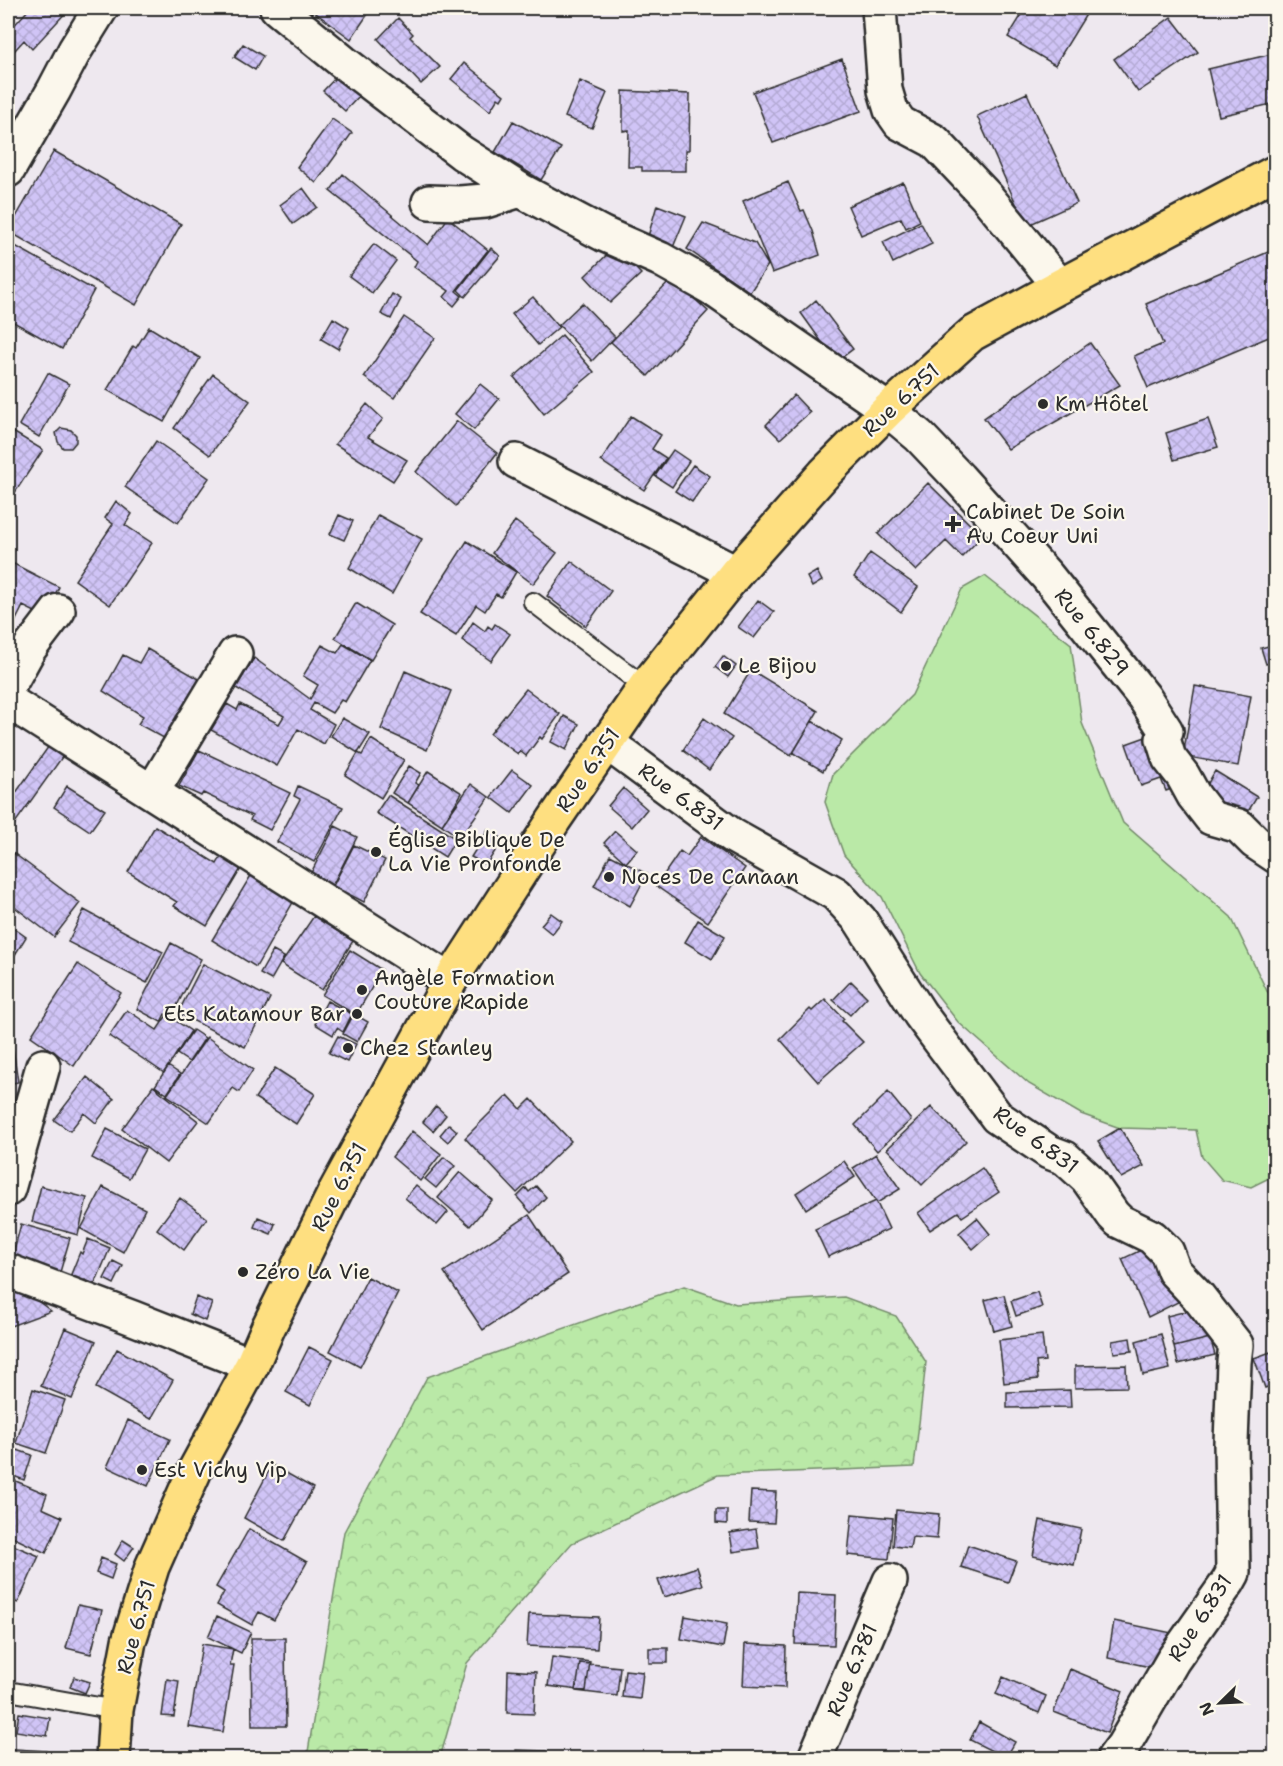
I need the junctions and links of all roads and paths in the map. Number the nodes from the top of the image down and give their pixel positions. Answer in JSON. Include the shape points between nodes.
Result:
{"nodes":[{"id":1,"x":101,"y":8,"type":"edge"},
{"id":2,"x":278,"y":8,"type":"edge"},
{"id":3,"x":879,"y":8,"type":"edge"},
{"id":4,"x":8,"y":170,"type":"edge"},
{"id":5,"x":1275,"y":172,"type":"edge"},
{"id":6,"x":520,"y":190,"type":"junction"},
{"id":7,"x":429,"y":202,"type":"dead end"},
{"id":8,"x":1060,"y":286,"type":"junction"},
{"id":9,"x":888,"y":410,"type":"junction"},
{"id":10,"x":516,"y":461,"type":"dead end"},
{"id":11,"x":736,"y":573,"type":"junction"},
{"id":12,"x":533,"y":602,"type":"dead end"},
{"id":13,"x":58,"y":611,"type":"dead end"},
{"id":14,"x":235,"y":654,"type":"dead end"},
{"id":15,"x":8,"y":687,"type":"edge"},
{"id":16,"x":645,"y":687,"type":"junction"},
{"id":17,"x":8,"y":701,"type":"edge"},
{"id":18,"x":606,"y":742,"type":"junction"},
{"id":19,"x":152,"y":792,"type":"junction"},
{"id":20,"x":1275,"y":856,"type":"edge"},
{"id":21,"x":450,"y":981,"type":"junction"},
{"id":22,"x":43,"y":1066,"type":"dead end"},
{"id":23,"x":8,"y":1189,"type":"edge"},
{"id":24,"x":8,"y":1270,"type":"edge"},
{"id":25,"x":252,"y":1365,"type":"junction"},
{"id":26,"x":890,"y":1581,"type":"dead end"},
{"id":27,"x":8,"y":1691,"type":"edge"},
{"id":28,"x":116,"y":1710,"type":"junction"},
{"id":29,"x":113,"y":1758,"type":"edge"},
{"id":30,"x":814,"y":1758,"type":"edge"},
{"id":31,"x":1114,"y":1758,"type":"edge"}],
"edges":[{"from":1,"to":4,"type":"street"},
{"from":2,"to":6,"type":"street","name":"Rue 6.829","via":[[462,153]]},
{"from":3,"to":8,"type":"street","via":[[885,90],[891,110],[900,123],[934,141],[961,169]]},
{"from":5,"to":8,"type":"main road","name":"Rue 6.751"},
{"from":6,"to":7,"type":"street","via":[[486,201]]},
{"from":6,"to":9,"type":"street","name":"Rue 6.829","via":[[710,287]]},
{"from":8,"to":9,"type":"main road","name":"Rue 6.751","via":[[972,334]]},
{"from":9,"to":11,"type":"main road","name":"Rue 6.751","via":[[824,474]]},
{"from":9,"to":20,"type":"street","name":"Rue 6.829","via":[[919,436],[999,520],[1144,697],[1166,731],[1163,739],[1169,758],[1212,818],[1239,826]]},
{"from":10,"to":11,"type":"street"},
{"from":11,"to":16,"type":"main road","name":"Rue 6.751"},
{"from":12,"to":16,"type":"lane"},
{"from":13,"to":15,"type":"street","via":[[29,649]]},
{"from":14,"to":19,"type":"street"},
{"from":16,"to":18,"type":"main road","name":"Rue 6.751"},
{"from":17,"to":19,"type":"street"},
{"from":18,"to":21,"type":"main road","name":"Rue 6.751"},
{"from":18,"to":31,"type":"street","name":"Rue 6.831","via":[[733,836],[836,894],[860,920],[920,1014],[997,1117],[1049,1152],[1065,1158],[1087,1178],[1119,1221],[1152,1237],[1167,1252],[1174,1271],[1236,1345],[1231,1443],[1233,1573],[1173,1660]]},
{"from":19,"to":21,"type":"street"},
{"from":21,"to":25,"type":"main road","name":"Rue 6.751","via":[[336,1190]]},
{"from":22,"to":23,"type":"street"},
{"from":24,"to":25,"type":"street"},
{"from":25,"to":28,"type":"main road","name":"Rue 6.751","via":[[195,1470],[152,1567],[129,1641]]},
{"from":26,"to":30,"type":"street","name":"Rue 6.781"},
{"from":27,"to":28,"type":"lane"},
{"from":28,"to":29,"type":"main road","name":"Rue 6.751"}]}
